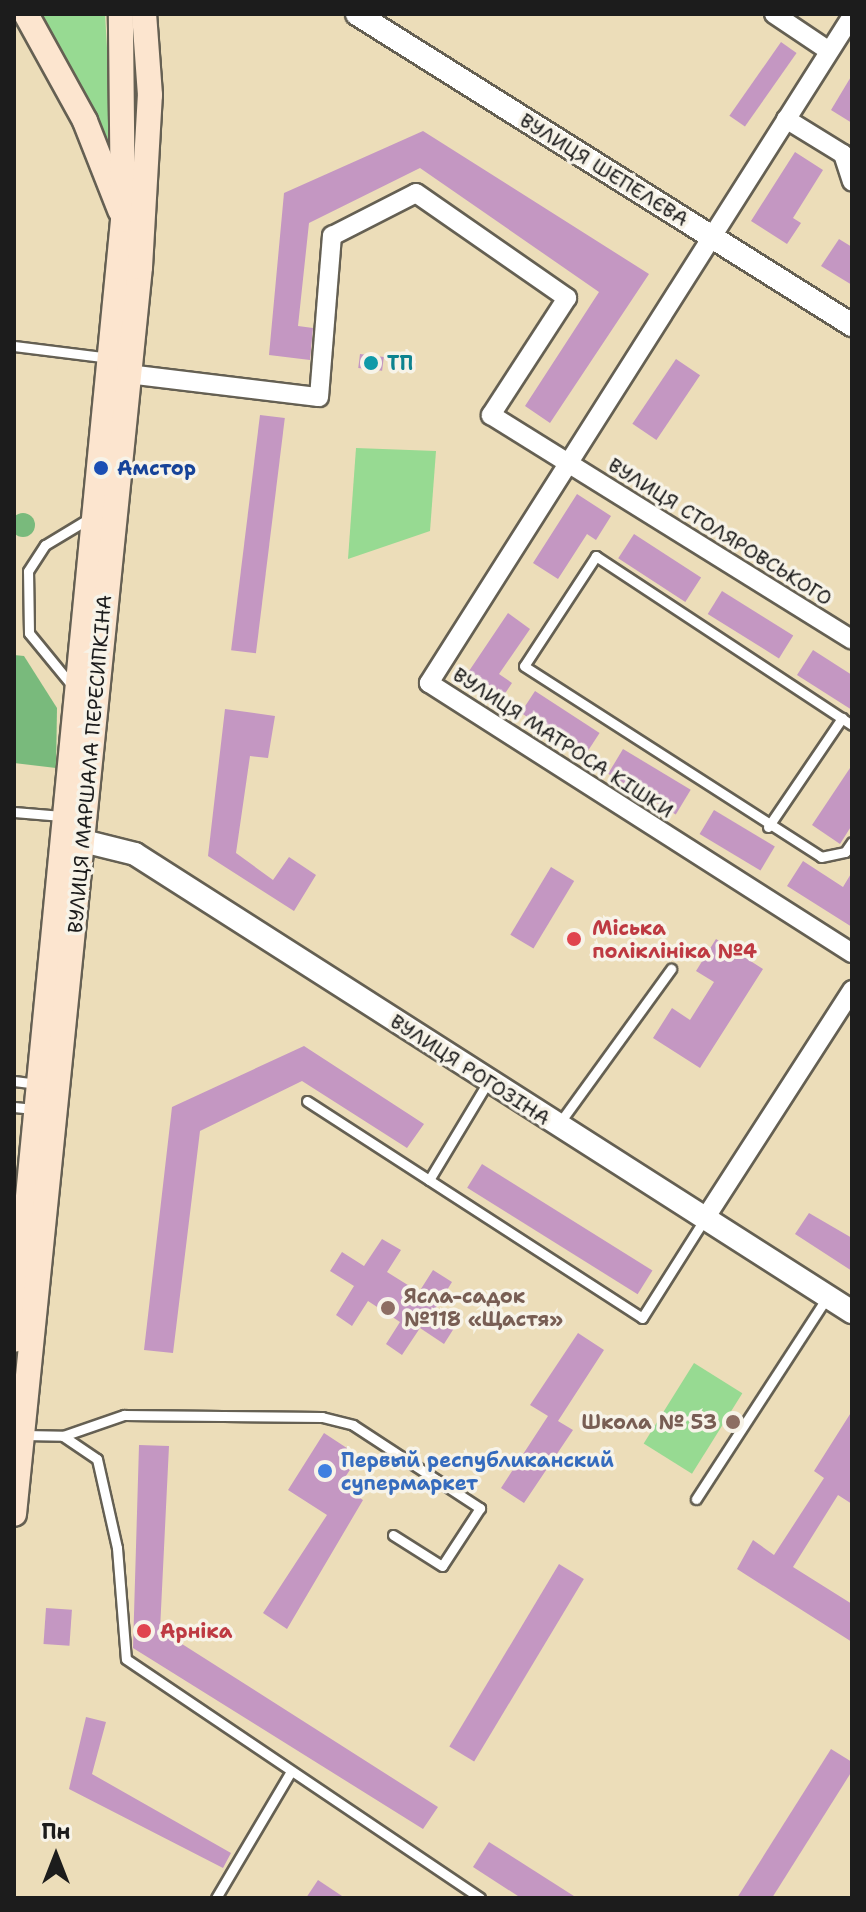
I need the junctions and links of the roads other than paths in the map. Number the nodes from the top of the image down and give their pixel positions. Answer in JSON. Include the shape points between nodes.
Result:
{"nodes":[{"id":1,"x":26,"y":14,"type":"edge"},
{"id":2,"x":121,"y":14,"type":"edge"},
{"id":3,"x":144,"y":14,"type":"edge"},
{"id":4,"x":357,"y":14,"type":"edge"},
{"id":5,"x":774,"y":14,"type":"edge"},
{"id":6,"x":852,"y":16,"type":"edge"},
{"id":7,"x":829,"y":51,"type":"junction"},
{"id":8,"x":786,"y":119,"type":"junction"},
{"id":9,"x":852,"y":182,"type":"edge"},
{"id":10,"x":123,"y":220,"type":"junction"},
{"id":11,"x":710,"y":237,"type":"junction"},
{"id":12,"x":852,"y":325,"type":"edge"},
{"id":13,"x":14,"y":346,"type":"edge"},
{"id":14,"x":123,"y":364,"type":"junction"},
{"id":15,"x":565,"y":461,"type":"junction"},
{"id":16,"x":96,"y":514,"type":"junction"},
{"id":17,"x":852,"y":640,"type":"edge"},
{"id":18,"x":78,"y":693,"type":"junction"},
{"id":19,"x":842,"y":718,"type":"junction"},
{"id":20,"x":852,"y":725,"type":"edge"},
{"id":21,"x":14,"y":812,"type":"edge"},
{"id":22,"x":768,"y":827,"type":"junction"},
{"id":23,"x":70,"y":830,"type":"junction"},
{"id":24,"x":852,"y":842,"type":"edge"},
{"id":25,"x":852,"y":953,"type":"edge"},
{"id":26,"x":671,"y":969,"type":"dead end"},
{"id":27,"x":852,"y":990,"type":"edge"},
{"id":28,"x":488,"y":1082,"type":"junction"},
{"id":29,"x":37,"y":1084,"type":"edge"},
{"id":30,"x":307,"y":1101,"type":"dead end"},
{"id":31,"x":35,"y":1109,"type":"edge"},
{"id":32,"x":557,"y":1126,"type":"junction"},
{"id":33,"x":429,"y":1180,"type":"junction"},
{"id":34,"x":704,"y":1220,"type":"junction"},
{"id":35,"x":827,"y":1297,"type":"junction"},
{"id":36,"x":16,"y":1306,"type":"edge"},
{"id":37,"x":852,"y":1312,"type":"edge"},
{"id":38,"x":14,"y":1340,"type":"edge"},
{"id":39,"x":21,"y":1435,"type":"junction"},
{"id":40,"x":63,"y":1436,"type":"junction"},
{"id":41,"x":696,"y":1499,"type":"dead end"},
{"id":42,"x":14,"y":1514,"type":"edge"},
{"id":43,"x":393,"y":1535,"type":"dead end"},
{"id":44,"x":291,"y":1771,"type":"junction"},
{"id":45,"x":216,"y":1898,"type":"edge"},
{"id":46,"x":480,"y":1898,"type":"edge"}],
"edges":[{"from":1,"to":10,"type":"main road","via":[[85,121]]},
{"from":2,"to":10,"type":"main road","name":"ВУЛИЦЯ МАРШАЛА ПЕРЕСИПКІНА"},
{"from":3,"to":14,"type":"main road","name":"ВУЛИЦЯ МАРШАЛА ПЕРЕСИПКІНА","via":[[148,162]]},
{"from":4,"to":11,"type":"street","name":"ВУЛИЦЯ ШЕПЕЛЄВА"},
{"from":5,"to":7,"type":"street"},
{"from":6,"to":7,"type":"street"},
{"from":7,"to":8,"type":"street"},
{"from":8,"to":9,"type":"street","via":[[843,154]]},
{"from":8,"to":11,"type":"street"},
{"from":10,"to":14,"type":"main road","name":"ВУЛИЦЯ МАРШАЛА ПЕРЕСИПКІНА"},
{"from":11,"to":12,"type":"street","name":"ВУЛИЦЯ ШЕПЕЛЄВА"},
{"from":11,"to":15,"type":"street"},
{"from":13,"to":14,"type":"lane"},
{"from":14,"to":15,"type":"street","name":"ВУЛИЦЯ СТОЛЯРОВСЬКОГО","via":[[319,397],[332,236],[416,193],[567,298],[491,415]]},
{"from":14,"to":16,"type":"main road","name":"ВУЛИЦЯ МАРШАЛА ПЕРЕСИПКІНА"},
{"from":14,"to":23,"type":"main road","name":"ВУЛИЦЯ МАРШАЛА ПЕРЕСИПКІНА"},
{"from":15,"to":17,"type":"street","name":"ВУЛИЦЯ СТОЛЯРОВСЬКОГО"},
{"from":15,"to":25,"type":"street","name":"ВУЛИЦЯ МАТРОСА КІШКИ","via":[[429,683]]},
{"from":16,"to":18,"type":"main road","name":"ВУЛИЦЯ МАРШАЛА ПЕРЕСИПКІНА"},
{"from":16,"to":18,"type":"lane","via":[[45,545],[28,571],[29,633]]},
{"from":18,"to":23,"type":"main road","name":"ВУЛИЦЯ МАРШАЛА ПЕРЕСИПКІНА"},
{"from":19,"to":20,"type":"lane"},
{"from":19,"to":22,"type":"lane"},
{"from":19,"to":22,"type":"lane","via":[[596,556],[524,666]]},
{"from":21,"to":23,"type":"lane"},
{"from":22,"to":24,"type":"lane","via":[[821,857],[845,852]]},
{"from":23,"to":28,"type":"street","name":"ВУЛИЦЯ РОГОЗІНА","via":[[135,854]]},
{"from":23,"to":29,"type":"main road","name":"ВУЛИЦЯ МАРШАЛА ПЕРЕСИПКІНА"},
{"from":26,"to":32,"type":"lane"},
{"from":27,"to":34,"type":"street"},
{"from":28,"to":32,"type":"street","name":"ВУЛИЦЯ РОГОЗІНА"},
{"from":28,"to":33,"type":"lane"},
{"from":29,"to":31,"type":"main road","name":"ВУЛИЦЯ МАРШАЛА ПЕРЕСИПКІНА"},
{"from":30,"to":33,"type":"lane"},
{"from":31,"to":36,"type":"main road","name":"ВУЛИЦЯ МАРШАЛА ПЕРЕСИПКІНА"},
{"from":31,"to":39,"type":"main road","name":"ВУЛИЦЯ МАРШАЛА ПЕРЕСИПКІНА"},
{"from":32,"to":34,"type":"street","name":"ВУЛИЦЯ РОГОЗІНА"},
{"from":33,"to":34,"type":"lane","via":[[642,1318]]},
{"from":34,"to":35,"type":"street","name":"ВУЛИЦЯ РОГОЗІНА"},
{"from":35,"to":37,"type":"street","name":"ВУЛИЦЯ РОГОЗІНА"},
{"from":35,"to":41,"type":"lane"},
{"from":36,"to":38,"type":"main road","name":"ВУЛИЦЯ МАРШАЛА ПЕРЕСИПКІНА"},
{"from":39,"to":40,"type":"lane"},
{"from":39,"to":42,"type":"main road","name":"ВУЛИЦЯ МАРШАЛА ПЕРЕСИПКІНА"},
{"from":40,"to":43,"type":"lane","via":[[124,1415],[322,1417],[353,1425],[480,1508],[442,1566]]},
{"from":40,"to":44,"type":"lane","via":[[97,1459],[117,1548],[126,1659]]},
{"from":44,"to":45,"type":"lane"},
{"from":44,"to":46,"type":"lane"}]}
